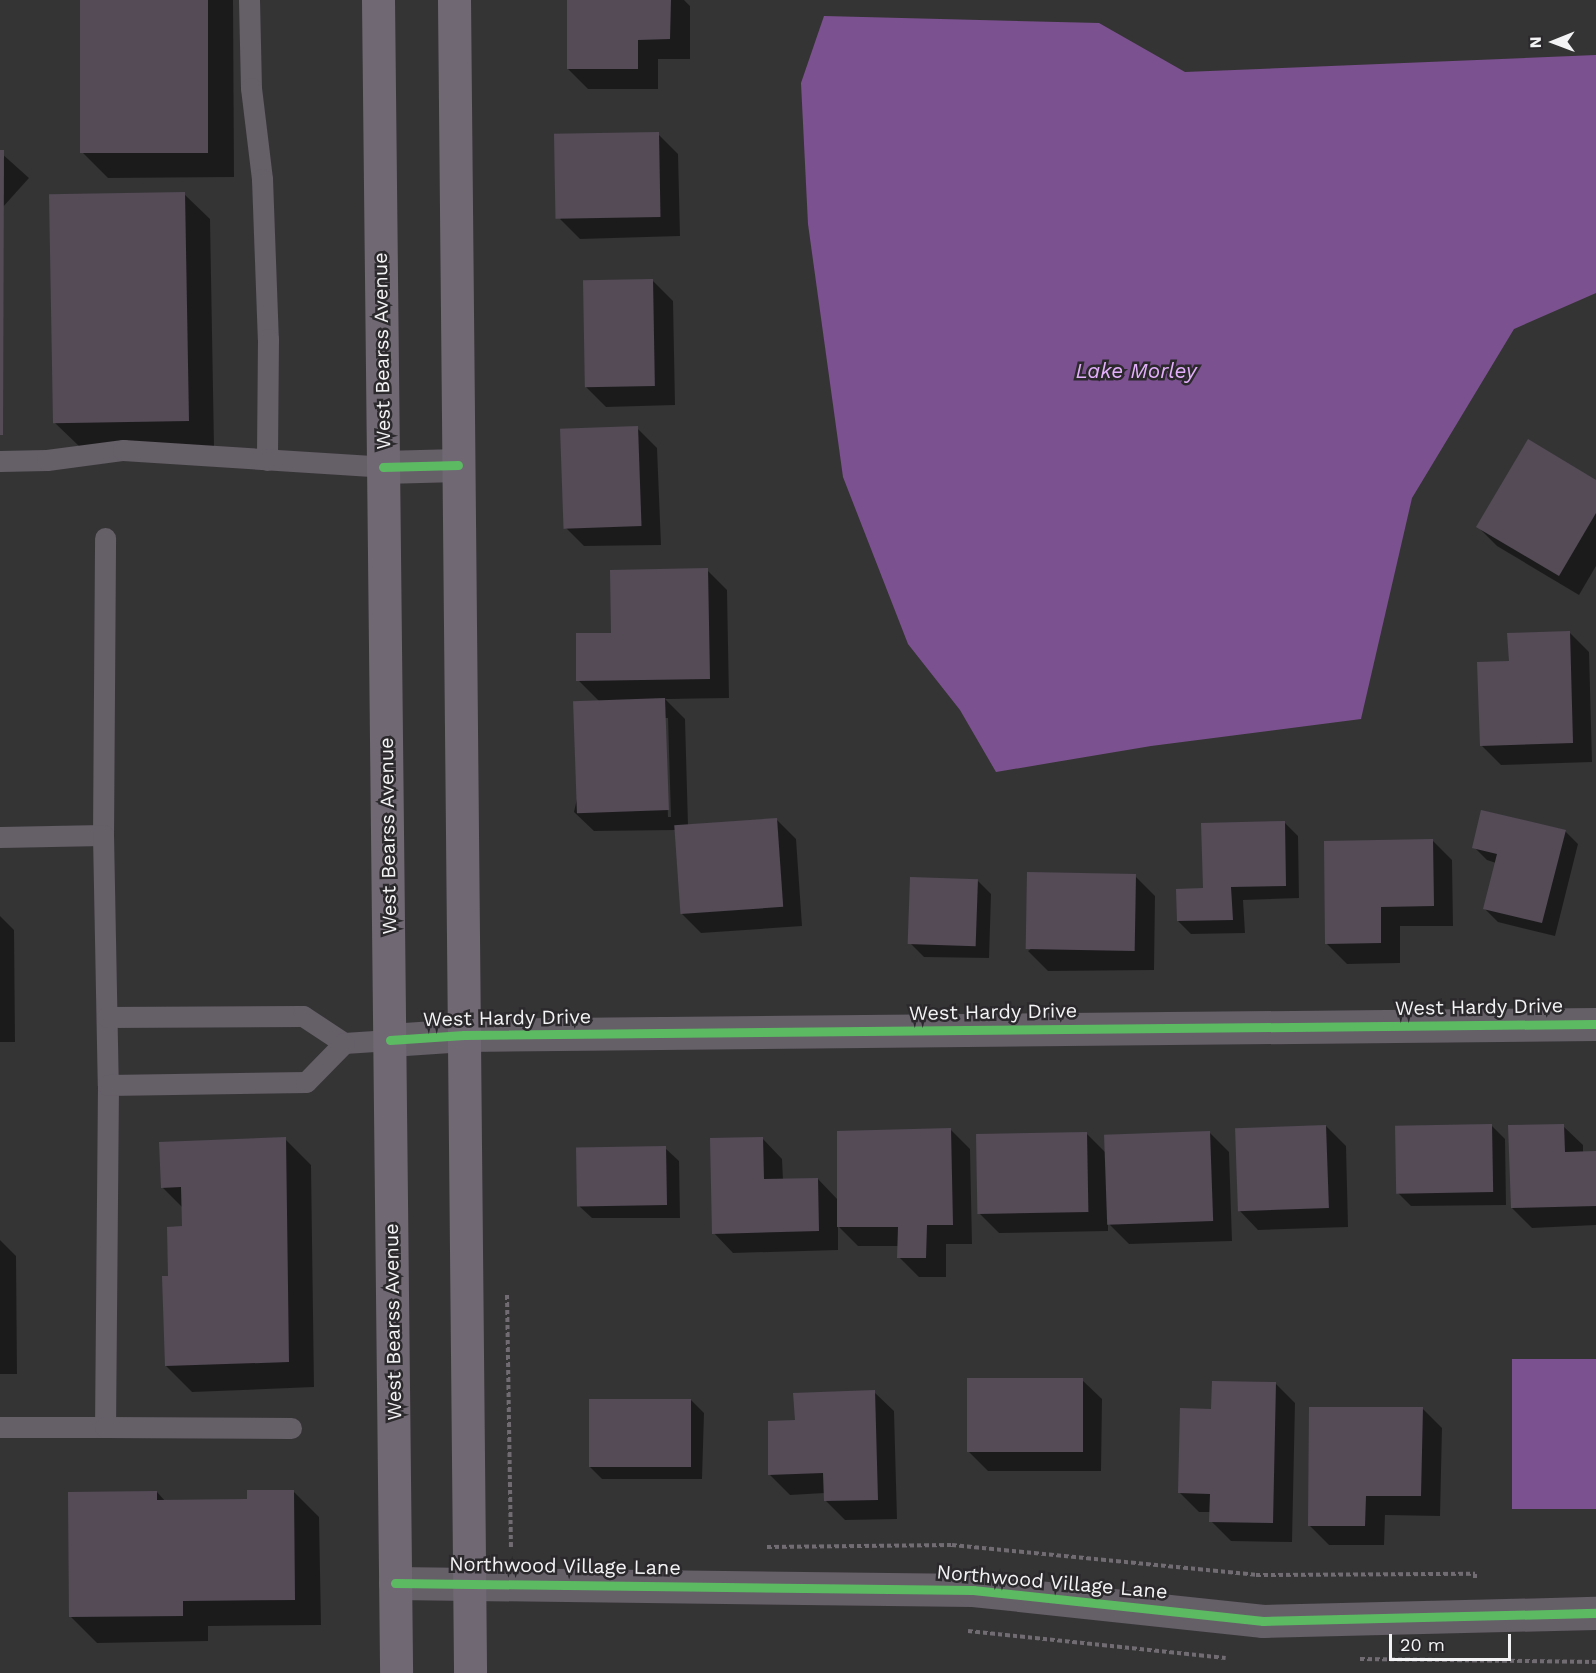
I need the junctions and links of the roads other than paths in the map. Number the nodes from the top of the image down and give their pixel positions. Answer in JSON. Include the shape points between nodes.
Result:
{"nodes":[{"id":1,"x":249,"y":0,"type":"edge"},
{"id":2,"x":378,"y":0,"type":"edge"},
{"id":3,"x":454,"y":0,"type":"edge"},
{"id":4,"x":267,"y":460,"type":"junction"},
{"id":5,"x":0,"y":461,"type":"edge"},
{"id":6,"x":458,"y":465,"type":"junction"},
{"id":7,"x":383,"y":467,"type":"junction"},
{"id":8,"x":105,"y":538,"type":"dead end"},
{"id":9,"x":103,"y":836,"type":"junction"},
{"id":10,"x":0,"y":837,"type":"edge"},
{"id":11,"x":107,"y":1017,"type":"junction"},
{"id":12,"x":1596,"y":1024,"type":"edge"},
{"id":13,"x":464,"y":1035,"type":"junction"},
{"id":14,"x":390,"y":1040,"type":"junction"},
{"id":15,"x":344,"y":1043,"type":"junction"},
{"id":16,"x":108,"y":1085,"type":"junction"},
{"id":17,"x":0,"y":1427,"type":"edge"},
{"id":18,"x":105,"y":1427,"type":"junction"},
{"id":19,"x":291,"y":1428,"type":"dead end"},
{"id":20,"x":395,"y":1583,"type":"junction"},
{"id":21,"x":469,"y":1583,"type":"junction"},
{"id":22,"x":1596,"y":1613,"type":"edge"},
{"id":23,"x":396,"y":1673,"type":"edge"},
{"id":24,"x":470,"y":1673,"type":"edge"}],
"edges":[{"from":1,"to":4,"type":"lane","via":[[251,88],[263,190]]},
{"from":2,"to":7,"type":"main road","name":"West Bearss Avenue"},
{"from":3,"to":6,"type":"main road"},
{"from":4,"to":5,"type":"lane","via":[[123,450],[46,460]]},
{"from":4,"to":7,"type":"lane"},
{"from":6,"to":7,"type":"street"},
{"from":6,"to":13,"type":"main road"},
{"from":7,"to":14,"type":"main road","name":"West Bearss Avenue"},
{"from":8,"to":9,"type":"lane"},
{"from":9,"to":10,"type":"lane"},
{"from":9,"to":11,"type":"lane"},
{"from":11,"to":15,"type":"lane","via":[[303,1016]]},
{"from":11,"to":16,"type":"lane"},
{"from":12,"to":13,"type":"street","name":"West Hardy Drive"},
{"from":13,"to":14,"type":"street","name":"West Hardy Drive"},
{"from":13,"to":21,"type":"main road"},
{"from":14,"to":15,"type":"lane"},
{"from":14,"to":20,"type":"main road","name":"West Bearss Avenue"},
{"from":15,"to":16,"type":"lane","via":[[306,1082]]},
{"from":16,"to":18,"type":"lane"},
{"from":17,"to":18,"type":"lane"},
{"from":18,"to":19,"type":"lane"},
{"from":20,"to":21,"type":"street","name":"Northwood Village Lane"},
{"from":20,"to":23,"type":"main road","name":"West Bearss Avenue"},
{"from":21,"to":22,"type":"street","name":"Northwood Village Lane","via":[[973,1590],[1263,1621]]},
{"from":21,"to":24,"type":"main road"}]}
